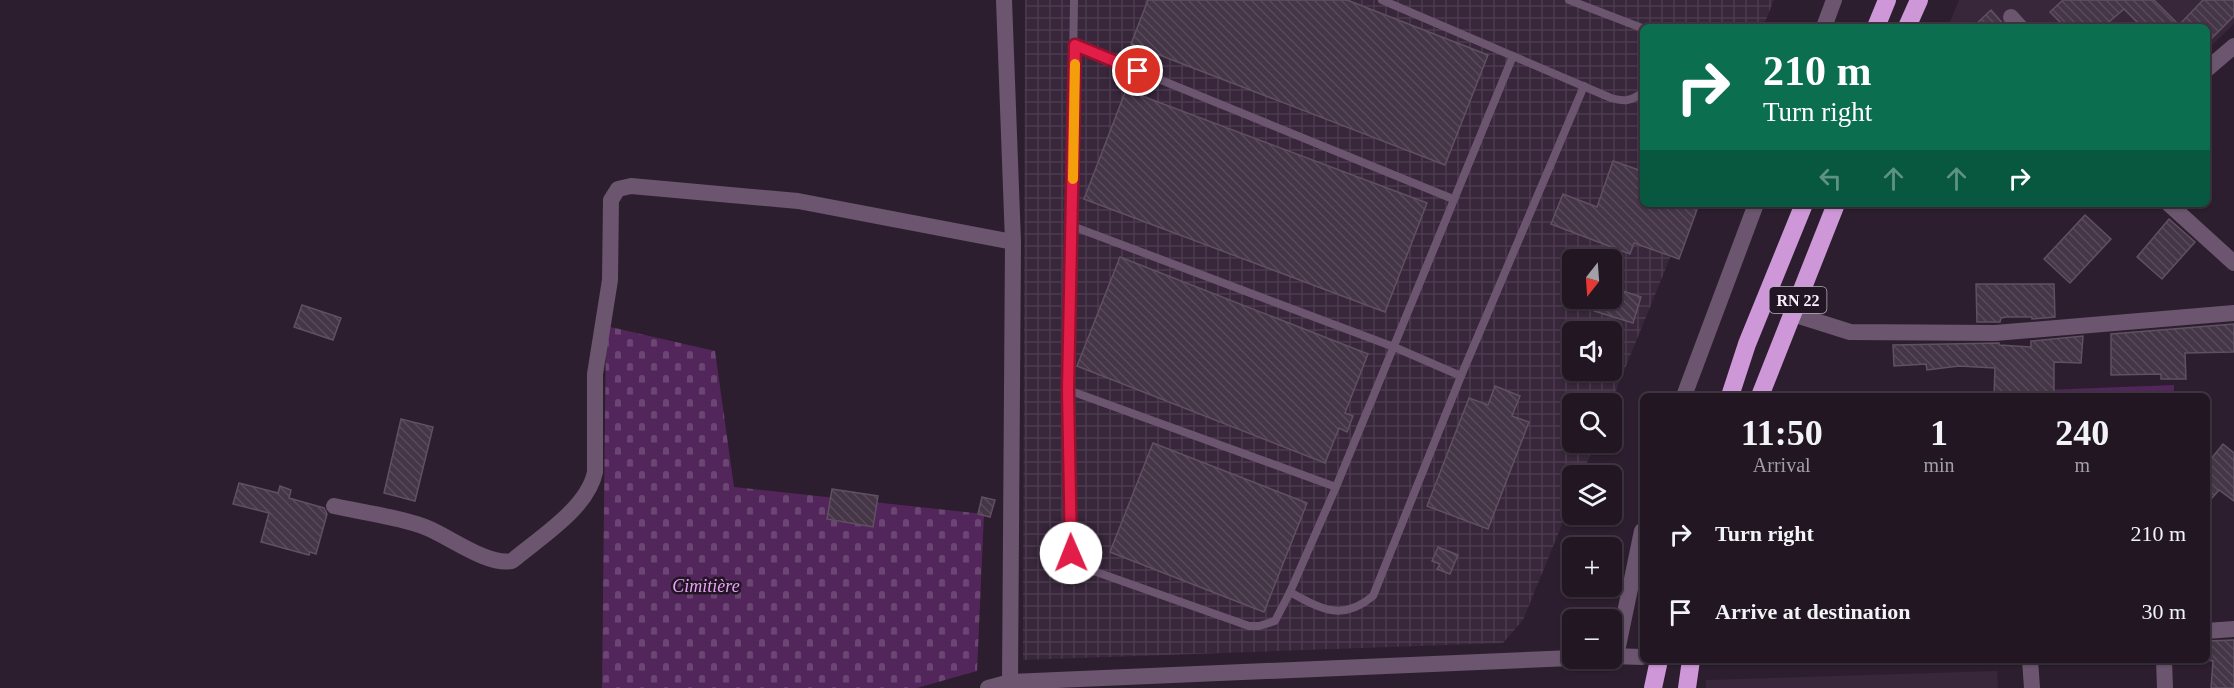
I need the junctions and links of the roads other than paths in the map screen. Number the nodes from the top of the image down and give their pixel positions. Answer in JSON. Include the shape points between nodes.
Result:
{"nodes":[{"id":1,"x":1004,"y":0,"type":"edge"},
{"id":2,"x":1074,"y":0,"type":"edge"},
{"id":3,"x":1382,"y":0,"type":"edge"},
{"id":4,"x":1569,"y":0,"type":"edge"},
{"id":5,"x":1834,"y":0,"type":"edge"},
{"id":6,"x":1887,"y":0,"type":"edge"},
{"id":7,"x":1919,"y":0,"type":"edge"},
{"id":8,"x":1825,"y":24,"type":"edge"},
{"id":9,"x":1877,"y":24,"type":"edge"},
{"id":10,"x":1908,"y":24,"type":"edge"},
{"id":11,"x":1640,"y":27,"type":"edge"},
{"id":12,"x":1075,"y":45,"type":"junction"},
{"id":13,"x":2234,"y":46,"type":"edge"},
{"id":14,"x":1513,"y":56,"type":"junction"},
{"id":15,"x":2210,"y":67,"type":"edge"},
{"id":16,"x":1584,"y":86,"type":"junction"},
{"id":17,"x":1640,"y":94,"type":"edge"},
{"id":18,"x":1453,"y":199,"type":"junction"},
{"id":19,"x":1755,"y":207,"type":"edge"},
{"id":20,"x":1803,"y":207,"type":"edge"},
{"id":21,"x":1835,"y":207,"type":"edge"},
{"id":22,"x":2172,"y":207,"type":"edge"},
{"id":23,"x":1072,"y":226,"type":"junction"},
{"id":24,"x":1013,"y":242,"type":"junction"},
{"id":25,"x":2234,"y":262,"type":"edge"},
{"id":26,"x":2234,"y":313,"type":"edge"},
{"id":27,"x":1793,"y":314,"type":"junction"},
{"id":28,"x":1394,"y":347,"type":"junction"},
{"id":29,"x":1461,"y":376,"type":"junction"},
{"id":30,"x":1068,"y":390,"type":"junction"},
{"id":31,"x":1685,"y":393,"type":"edge"},
{"id":32,"x":1731,"y":393,"type":"edge"},
{"id":33,"x":1761,"y":393,"type":"edge"},
{"id":34,"x":1336,"y":487,"type":"junction"},
{"id":35,"x":334,"y":506,"type":"dead end"},
{"id":36,"x":1640,"y":540,"type":"edge"},
{"id":37,"x":1290,"y":592,"type":"junction"},
{"id":38,"x":1622,"y":620,"type":"edge"},
{"id":39,"x":2234,"y":629,"type":"edge"},
{"id":40,"x":2210,"y":631,"type":"edge"},
{"id":41,"x":1622,"y":656,"type":"edge"},
{"id":42,"x":1640,"y":657,"type":"edge"},
{"id":43,"x":1562,"y":658,"type":"edge"},
{"id":44,"x":1658,"y":663,"type":"edge"},
{"id":45,"x":1691,"y":663,"type":"edge"},
{"id":46,"x":2030,"y":663,"type":"edge"},
{"id":47,"x":2164,"y":663,"type":"edge"},
{"id":48,"x":1010,"y":682,"type":"junction"},
{"id":49,"x":988,"y":688,"type":"edge"},
{"id":50,"x":1653,"y":688,"type":"edge"},
{"id":51,"x":1687,"y":688,"type":"edge"},
{"id":52,"x":2032,"y":688,"type":"edge"},
{"id":53,"x":2165,"y":688,"type":"edge"}],
"edges":[{"from":1,"to":24,"type":"street"},
{"from":2,"to":12,"type":"lane"},
{"from":3,"to":14,"type":"lane"},
{"from":4,"to":11,"type":"lane"},
{"from":5,"to":8,"type":"street"},
{"from":6,"to":9,"type":"highway"},
{"from":7,"to":10,"type":"highway"},
{"from":12,"to":18,"type":"lane"},
{"from":12,"to":23,"type":"lane"},
{"from":13,"to":15,"type":"street"},
{"from":14,"to":16,"type":"lane"},
{"from":14,"to":18,"type":"lane"},
{"from":16,"to":17,"type":"lane","via":[[1624,102]]},
{"from":16,"to":29,"type":"lane"},
{"from":18,"to":28,"type":"lane"},
{"from":19,"to":31,"type":"street"},
{"from":20,"to":32,"type":"highway","number":"RN 22"},
{"from":21,"to":27,"type":"highway","number":"RN 22"},
{"from":22,"to":25,"type":"street"},
{"from":23,"to":28,"type":"lane"},
{"from":23,"to":30,"type":"lane"},
{"from":24,"to":35,"type":"street","via":[[798,201],[631,186],[618,189],[611,200],[610,280],[596,374],[595,472],[586,494],[560,522],[506,562],[488,558],[425,526]]},
{"from":24,"to":48,"type":"street"},
{"from":26,"to":27,"type":"street","via":[[1995,333],[1850,332]]},
{"from":27,"to":33,"type":"highway","number":"RN 22"},
{"from":28,"to":29,"type":"lane"},
{"from":28,"to":34,"type":"lane"},
{"from":29,"to":37,"type":"lane","via":[[1373,596],[1359,608],[1341,611],[1320,608]]},
{"from":30,"to":34,"type":"lane"},
{"from":30,"to":37,"type":"lane","via":[[1071,553],[1077,564],[1249,626],[1275,621]]},
{"from":34,"to":37,"type":"lane"},
{"from":36,"to":38,"type":"street"},
{"from":39,"to":40,"type":"street"},
{"from":41,"to":42,"type":"street"},
{"from":43,"to":48,"type":"street"},
{"from":44,"to":50,"type":"highway"},
{"from":45,"to":51,"type":"highway"},
{"from":46,"to":52,"type":"street"},
{"from":47,"to":53,"type":"street"},
{"from":48,"to":49,"type":"street"}]}
